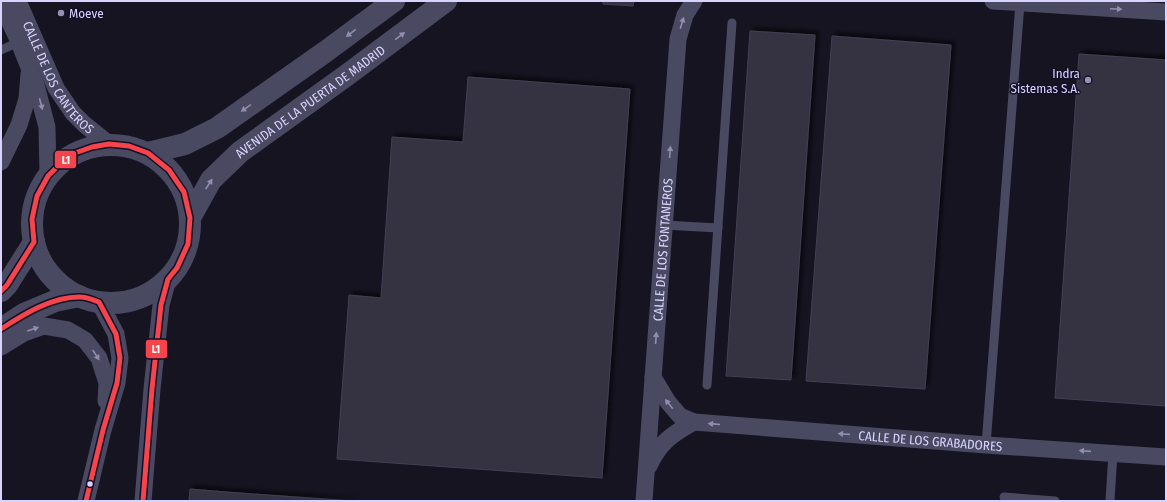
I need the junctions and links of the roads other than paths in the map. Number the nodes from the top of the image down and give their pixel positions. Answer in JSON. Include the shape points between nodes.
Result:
{"nodes":[{"id":1,"x":18,"y":1,"type":"edge"},
{"id":2,"x":394,"y":1,"type":"edge"},
{"id":3,"x":446,"y":1,"type":"edge"},
{"id":4,"x":694,"y":1,"type":"edge"},
{"id":5,"x":993,"y":1,"type":"edge"},
{"id":6,"x":1,"y":3,"type":"edge"},
{"id":7,"x":1020,"y":3,"type":"junction"},
{"id":8,"x":1166,"y":12,"type":"edge"},
{"id":9,"x":732,"y":23,"type":"dead end"},
{"id":10,"x":19,"y":42,"type":"junction"},
{"id":11,"x":1,"y":50,"type":"edge"},
{"id":12,"x":29,"y":70,"type":"junction"},
{"id":13,"x":109,"y":144,"type":"junction"},
{"id":14,"x":148,"y":153,"type":"junction"},
{"id":15,"x":1,"y":162,"type":"edge"},
{"id":16,"x":48,"y":176,"type":"junction"},
{"id":17,"x":190,"y":218,"type":"junction"},
{"id":18,"x":664,"y":225,"type":"junction"},
{"id":19,"x":718,"y":228,"type":"junction"},
{"id":20,"x":34,"y":242,"type":"junction"},
{"id":21,"x":168,"y":278,"type":"junction"},
{"id":22,"x":1,"y":291,"type":"edge"},
{"id":23,"x":89,"y":299,"type":"junction"},
{"id":24,"x":1,"y":329,"type":"edge"},
{"id":25,"x":1,"y":347,"type":"edge"},
{"id":26,"x":653,"y":377,"type":"junction"},
{"id":27,"x":707,"y":385,"type":"dead end"},
{"id":28,"x":694,"y":422,"type":"junction"},
{"id":29,"x":103,"y":430,"type":"junction"},
{"id":30,"x":986,"y":445,"type":"junction"},
{"id":31,"x":1113,"y":453,"type":"junction"},
{"id":32,"x":1166,"y":457,"type":"edge"},
{"id":33,"x":646,"y":472,"type":"junction"},
{"id":34,"x":1004,"y":497,"type":"dead end"},
{"id":35,"x":86,"y":501,"type":"edge"},
{"id":36,"x":143,"y":501,"type":"edge"},
{"id":37,"x":644,"y":501,"type":"edge"},
{"id":38,"x":1055,"y":501,"type":"edge"},
{"id":39,"x":1110,"y":501,"type":"edge"}],
"edges":[{"from":1,"to":13,"type":"street","name":"CALLE DE LOS CANTEROS","via":[[56,88],[73,113]]},
{"from":2,"to":14,"type":"street","one_way":true,"via":[[217,128],[185,144]]},
{"from":17,"to":3,"type":"street","name":"AVENIDA DE LA PUERTA DE MADRID","one_way":true,"via":[[211,180],[240,152]]},
{"from":18,"to":4,"type":"street","name":"CALLE DE LOS FONTANEROS","one_way":true,"via":[[678,39],[685,15]]},
{"from":5,"to":7,"type":"street"},
{"from":6,"to":10,"type":"street","name":"CALLE DE LOS CANTEROS"},
{"from":7,"to":8,"type":"street","one_way":true},
{"from":7,"to":30,"type":"lane"},
{"from":9,"to":19,"type":"lane"},
{"from":10,"to":11,"type":"lane"},
{"from":10,"to":12,"type":"street","name":"CALLE DE LOS CANTEROS"},
{"from":12,"to":15,"type":"street","name":"CALLE DE LOS CANTEROS","via":[[27,98],[14,138]]},
{"from":12,"to":16,"type":"street","name":"CALLE DE LOS CANTEROS","one_way":true,"via":[[36,84],[47,126]]},
{"from":13,"to":14,"type":"street","via":[[129,146]]},
{"from":13,"to":16,"type":"street","via":[[75,153],[60,163]]},
{"from":14,"to":17,"type":"street","via":[[169,170],[184,192]]},
{"from":16,"to":20,"type":"street","via":[[37,196],[32,219]]},
{"from":17,"to":21,"type":"street","via":[[188,244],[177,268]]},
{"from":18,"to":19,"type":"lane"},
{"from":26,"to":18,"type":"street","name":"CALLE DE LOS FONTANEROS","one_way":true},
{"from":19,"to":27,"type":"lane"},
{"from":20,"to":22,"type":"street","via":[[7,286]]},
{"from":20,"to":23,"type":"street","via":[[43,264],[59,283]]},
{"from":21,"to":23,"type":"street","via":[[141,297],[120,303]]},
{"from":21,"to":36,"type":"street","via":[[161,304]]},
{"from":23,"to":24,"type":"street","via":[[55,301],[24,314]]},
{"from":23,"to":29,"type":"street","via":[[116,334],[120,358],[117,383]]},
{"from":25,"to":29,"type":"street","one_way":true,"via":[[24,333],[44,326],[68,330],[86,340],[99,358],[107,383]]},
{"from":28,"to":26,"type":"street","name":"CALLE DE LOS GRABADORES","one_way":true,"via":[[680,416]]},
{"from":26,"to":33,"type":"street","name":"CALLE DE LOS FONTANEROS"},
{"from":30,"to":28,"type":"street","name":"CALLE DE LOS GRABADORES","one_way":true},
{"from":28,"to":33,"type":"street","via":[[676,431],[660,444]]},
{"from":29,"to":35,"type":"street"},
{"from":31,"to":30,"type":"street","name":"CALLE DE LOS GRABADORES","one_way":true},
{"from":31,"to":32,"type":"street","name":"CALLE DE LOS GRABADORES"},
{"from":31,"to":39,"type":"lane"},
{"from":33,"to":37,"type":"street","name":"CALLE DE LOS FONTANEROS"},
{"from":34,"to":38,"type":"lane"}]}
